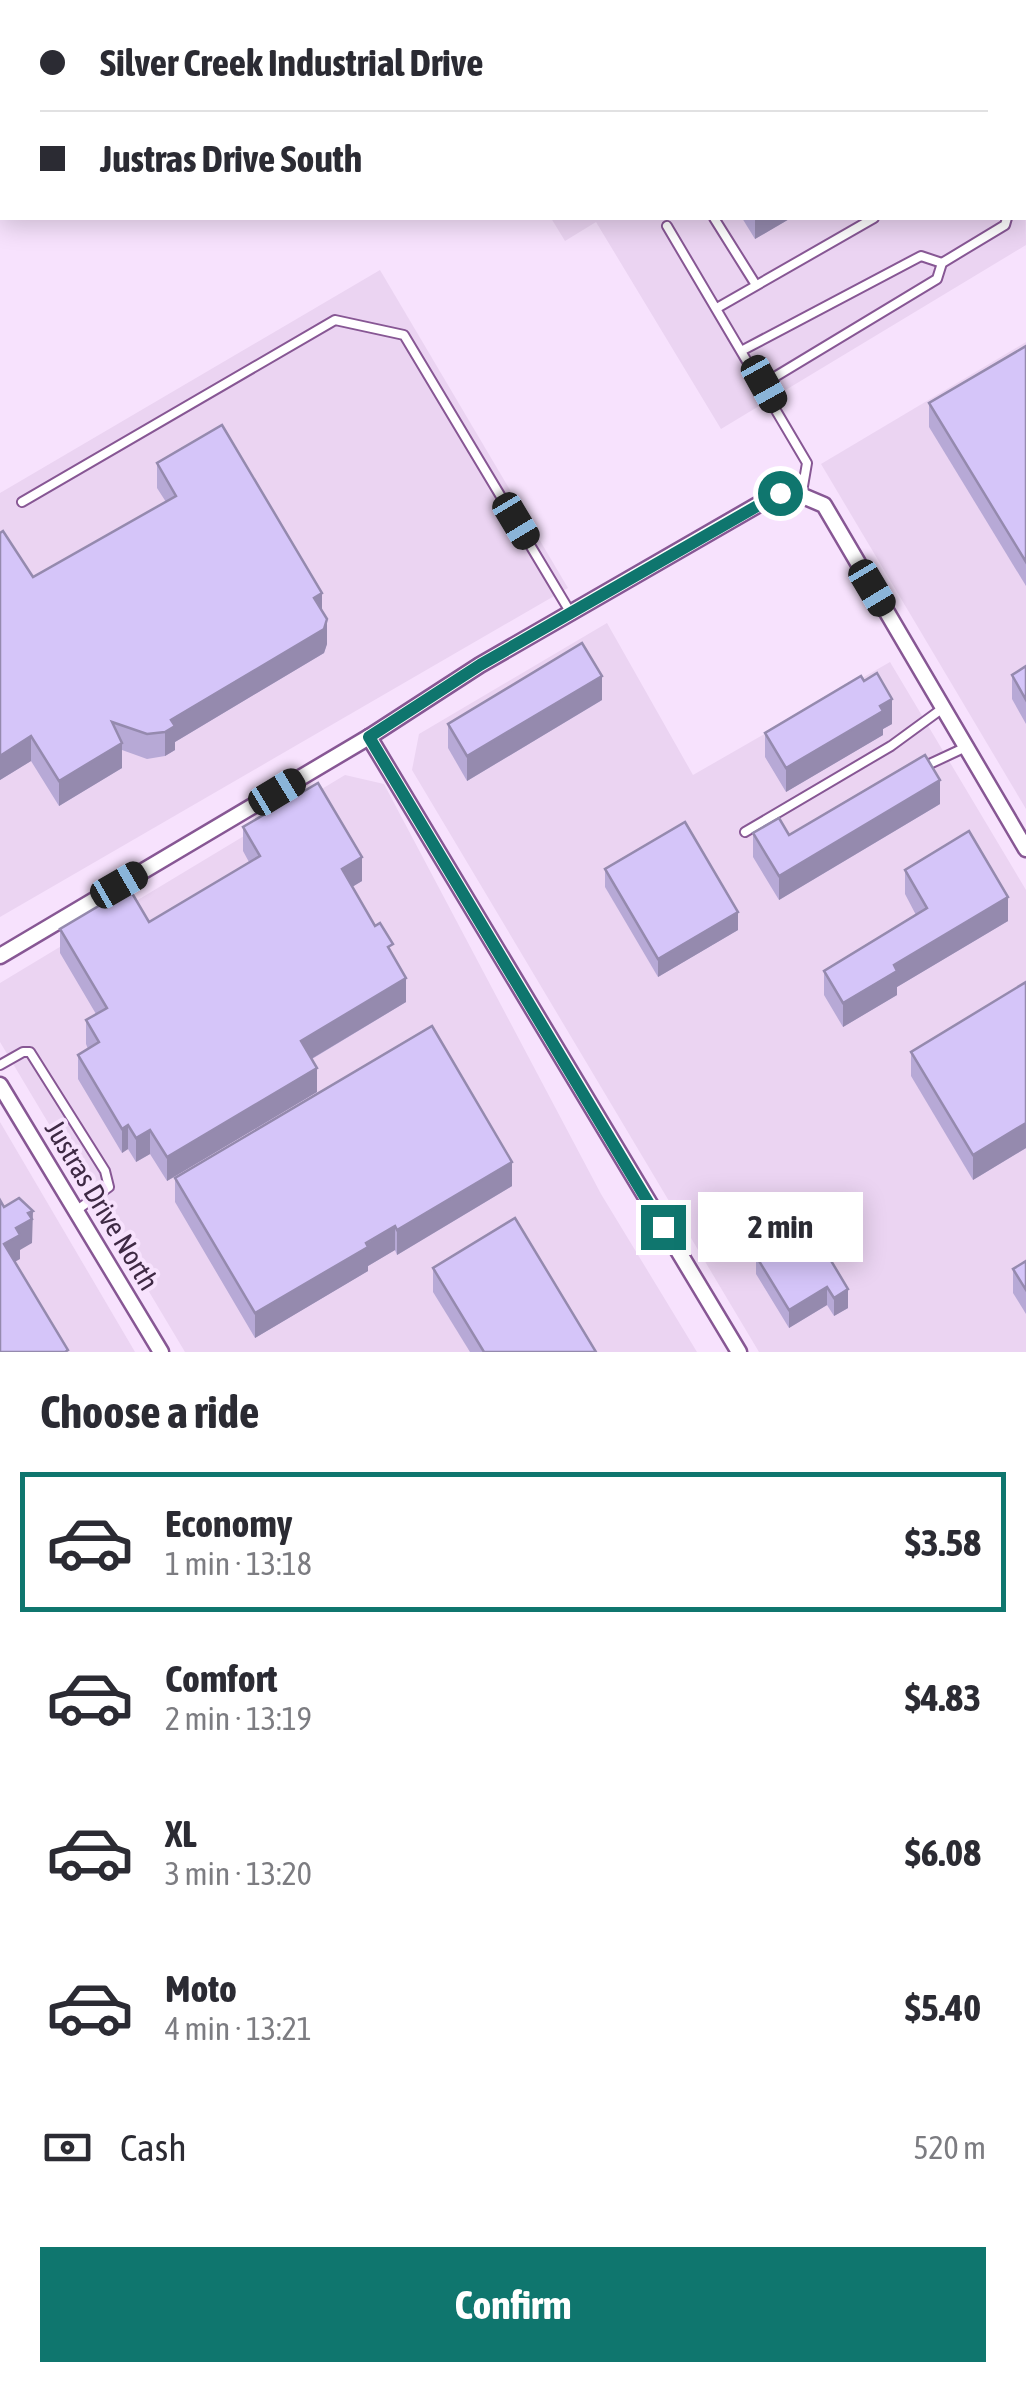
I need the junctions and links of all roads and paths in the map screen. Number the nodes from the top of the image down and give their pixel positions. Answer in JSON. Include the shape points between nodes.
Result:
{"nodes":[{"id":1,"x":715,"y":220,"type":"edge"},
{"id":2,"x":870,"y":220,"type":"edge"},
{"id":3,"x":1006,"y":220,"type":"edge"},
{"id":4,"x":667,"y":226,"type":"dead end"},
{"id":5,"x":942,"y":263,"type":"junction"},
{"id":6,"x":756,"y":285,"type":"junction"},
{"id":7,"x":717,"y":308,"type":"junction"},
{"id":8,"x":743,"y":350,"type":"junction"},
{"id":9,"x":764,"y":384,"type":"junction"},
{"id":10,"x":802,"y":492,"type":"junction"},
{"id":11,"x":22,"y":502,"type":"dead end"},
{"id":12,"x":572,"y":614,"type":"junction"},
{"id":13,"x":944,"y":708,"type":"junction"},
{"id":14,"x":369,"y":737,"type":"junction"},
{"id":15,"x":966,"y":747,"type":"junction"},
{"id":16,"x":910,"y":774,"type":"edge"},
{"id":17,"x":745,"y":832,"type":"dead end"},
{"id":18,"x":1026,"y":849,"type":"edge"},
{"id":19,"x":0,"y":956,"type":"edge"},
{"id":20,"x":0,"y":1064,"type":"edge"},
{"id":21,"x":0,"y":1085,"type":"edge"},
{"id":22,"x":77,"y":1210,"type":"junction"},
{"id":23,"x":161,"y":1352,"type":"edge"},
{"id":24,"x":738,"y":1352,"type":"edge"}],
"edges":[{"from":1,"to":6,"type":"lane"},
{"from":2,"to":6,"type":"lane"},
{"from":3,"to":5,"type":"lane"},
{"from":4,"to":7,"type":"lane"},
{"from":5,"to":8,"type":"lane","via":[[921,256]]},
{"from":5,"to":9,"type":"lane","via":[[937,280]]},
{"from":6,"to":7,"type":"lane"},
{"from":7,"to":8,"type":"lane"},
{"from":8,"to":9,"type":"lane"},
{"from":9,"to":10,"type":"lane","via":[[807,462]]},
{"from":10,"to":12,"type":"street","via":[[768,499]]},
{"from":10,"to":13,"type":"street","via":[[824,506]]},
{"from":11,"to":12,"type":"lane","via":[[334,320],[404,335]]},
{"from":12,"to":14,"type":"street"},
{"from":13,"to":15,"type":"street"},
{"from":13,"to":17,"type":"lane"},
{"from":14,"to":19,"type":"street"},
{"from":14,"to":24,"type":"street"},
{"from":15,"to":16,"type":"lane"},
{"from":15,"to":18,"type":"street"},
{"from":20,"to":22,"type":"lane","via":[[30,1052],[106,1171],[108,1187]]},
{"from":21,"to":22,"type":"street","name":"Justras Drive North"},
{"from":22,"to":23,"type":"street","name":"Justras Drive North"}]}
